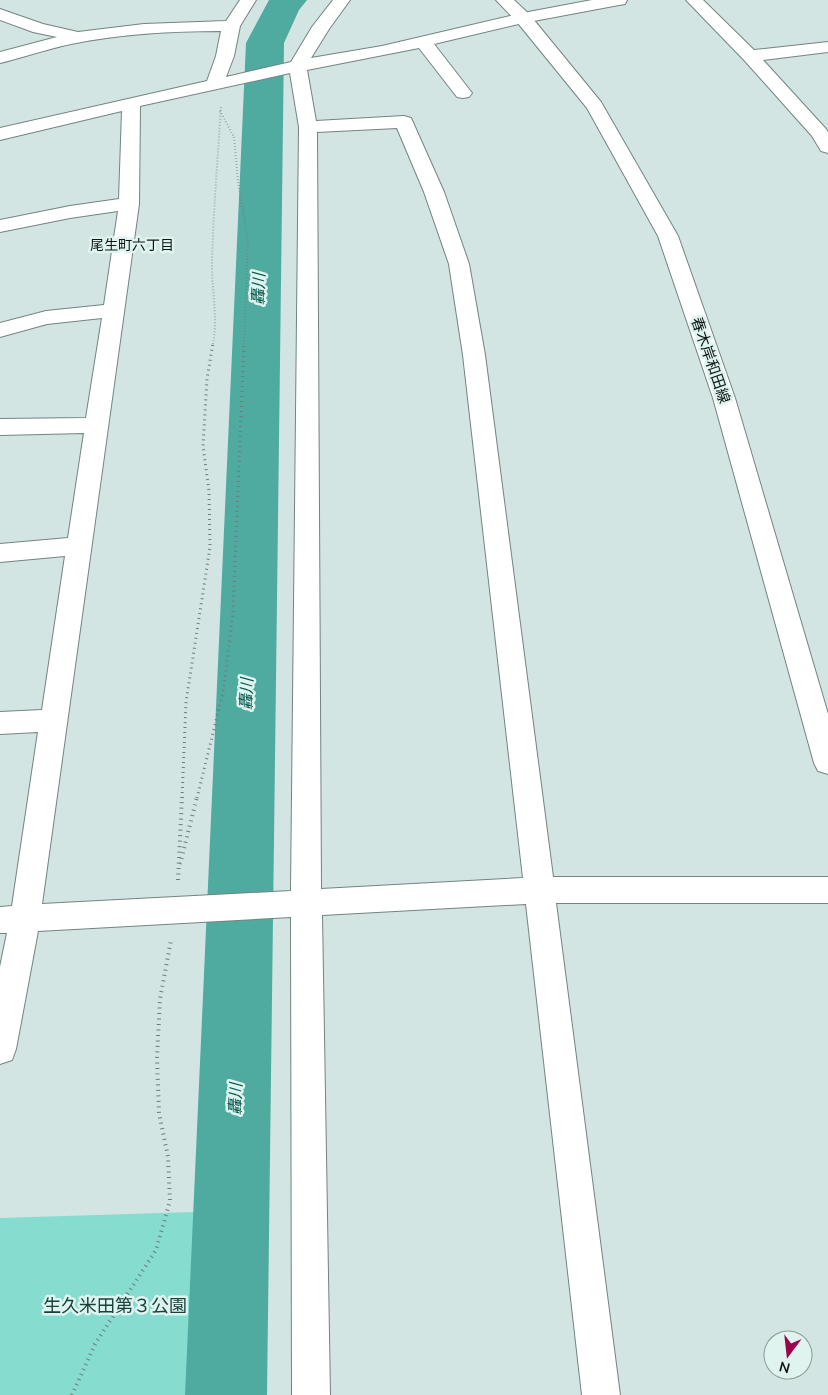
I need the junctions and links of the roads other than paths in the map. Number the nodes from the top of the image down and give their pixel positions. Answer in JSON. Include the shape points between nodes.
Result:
{"nodes":[{"id":1,"x":248,"y":0,"type":"edge"},
{"id":2,"x":342,"y":0,"type":"edge"},
{"id":3,"x":504,"y":0,"type":"edge"},
{"id":4,"x":620,"y":0,"type":"edge"},
{"id":5,"x":694,"y":0,"type":"edge"},
{"id":6,"x":0,"y":14,"type":"edge"},
{"id":7,"x":523,"y":18,"type":"junction"},
{"id":8,"x":230,"y":26,"type":"junction"},
{"id":9,"x":74,"y":38,"type":"junction"},
{"id":10,"x":423,"y":41,"type":"junction"},
{"id":11,"x":828,"y":47,"type":"edge"},
{"id":12,"x":750,"y":56,"type":"junction"},
{"id":13,"x":0,"y":58,"type":"edge"},
{"id":14,"x":294,"y":67,"type":"junction"},
{"id":15,"x":220,"y":83,"type":"junction"},
{"id":16,"x":463,"y":94,"type":"dead end"},
{"id":17,"x":131,"y":102,"type":"junction"},
{"id":18,"x":308,"y":127,"type":"junction"},
{"id":19,"x":0,"y":134,"type":"edge"},
{"id":20,"x":825,"y":137,"type":"edge"},
{"id":21,"x":129,"y":204,"type":"junction"},
{"id":22,"x":0,"y":226,"type":"edge"},
{"id":23,"x":114,"y":310,"type":"junction"},
{"id":24,"x":0,"y":330,"type":"edge"},
{"id":25,"x":97,"y":425,"type":"junction"},
{"id":26,"x":0,"y":427,"type":"edge"},
{"id":27,"x":79,"y":546,"type":"junction"},
{"id":28,"x":0,"y":553,"type":"edge"},
{"id":29,"x":54,"y":720,"type":"junction"},
{"id":30,"x":0,"y":723,"type":"edge"},
{"id":31,"x":828,"y":764,"type":"edge"},
{"id":32,"x":539,"y":890,"type":"junction"},
{"id":33,"x":828,"y":890,"type":"edge"},
{"id":34,"x":300,"y":904,"type":"junction"},
{"id":35,"x":12,"y":920,"type":"edge"},
{"id":36,"x":0,"y":1049,"type":"edge"},
{"id":37,"x":311,"y":1395,"type":"edge"},
{"id":38,"x":600,"y":1395,"type":"edge"}],
"edges":[{"from":1,"to":8,"type":"street"},
{"from":2,"to":14,"type":"street"},
{"from":3,"to":7,"type":"street","name":"春木岸和田線"},
{"from":4,"to":7,"type":"street"},
{"from":5,"to":12,"type":"street"},
{"from":6,"to":9,"type":"street"},
{"from":7,"to":10,"type":"street"},
{"from":7,"to":31,"type":"street","name":"春木岸和田線","via":[[595,106],[668,236],[724,398]]},
{"from":8,"to":9,"type":"street","via":[[184,26]]},
{"from":8,"to":15,"type":"street"},
{"from":9,"to":13,"type":"street"},
{"from":10,"to":14,"type":"street"},
{"from":10,"to":16,"type":"street"},
{"from":11,"to":12,"type":"street"},
{"from":12,"to":20,"type":"street"},
{"from":14,"to":15,"type":"street"},
{"from":14,"to":18,"type":"street"},
{"from":15,"to":17,"type":"street"},
{"from":17,"to":19,"type":"street"},
{"from":17,"to":21,"type":"street"},
{"from":18,"to":32,"type":"street","via":[[404,122],[434,192],[459,264],[474,356]]},
{"from":18,"to":34,"type":"street"},
{"from":21,"to":22,"type":"street"},
{"from":21,"to":23,"type":"street"},
{"from":23,"to":24,"type":"street","via":[[46,318]]},
{"from":23,"to":25,"type":"street"},
{"from":25,"to":26,"type":"street"},
{"from":25,"to":27,"type":"street"},
{"from":27,"to":28,"type":"street"},
{"from":27,"to":29,"type":"street"},
{"from":29,"to":30,"type":"street"},
{"from":29,"to":35,"type":"street"},
{"from":32,"to":33,"type":"street"},
{"from":32,"to":34,"type":"street"},
{"from":32,"to":38,"type":"street"},
{"from":34,"to":35,"type":"street"},
{"from":34,"to":37,"type":"street"},
{"from":35,"to":36,"type":"street"}]}
